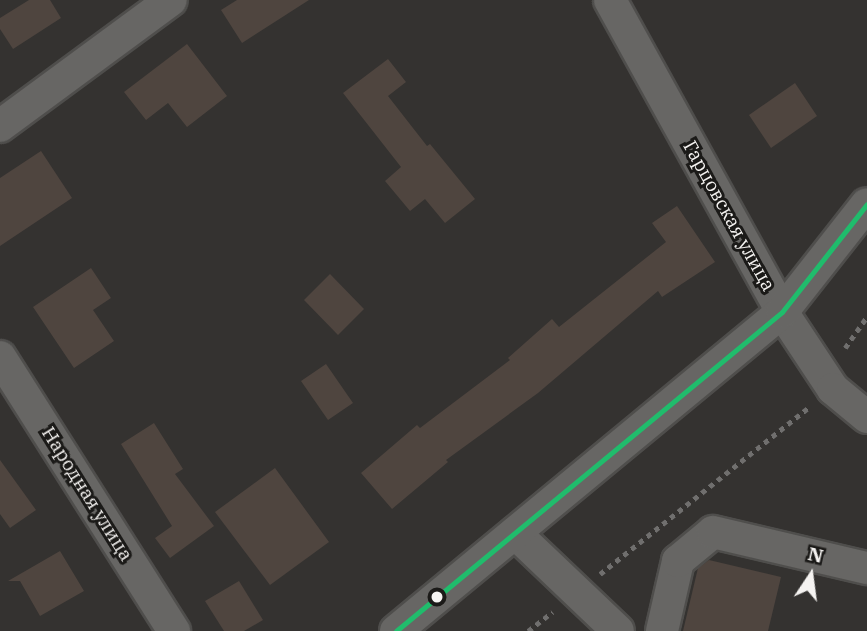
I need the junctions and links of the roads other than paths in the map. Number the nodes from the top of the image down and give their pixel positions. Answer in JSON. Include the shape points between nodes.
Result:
{"nodes":[{"id":1,"x":172,"y":0,"type":"edge"},
{"id":2,"x":610,"y":0,"type":"edge"},
{"id":3,"x":0,"y":126,"type":"edge"},
{"id":4,"x":867,"y":204,"type":"edge"},
{"id":5,"x":782,"y":312,"type":"junction"},
{"id":6,"x":0,"y":358,"type":"edge"},
{"id":7,"x":867,"y":417,"type":"edge"},
{"id":8,"x":515,"y":533,"type":"junction"},
{"id":9,"x":867,"y":568,"type":"edge"},
{"id":10,"x":174,"y":631,"type":"edge"},
{"id":11,"x":396,"y":631,"type":"edge"},
{"id":12,"x":618,"y":631,"type":"edge"},
{"id":13,"x":662,"y":631,"type":"edge"}],
"edges":[{"from":1,"to":3,"type":"street"},
{"from":2,"to":5,"type":"street","name":"Гарцовская улица"},
{"from":4,"to":5,"type":"street"},
{"from":5,"to":7,"type":"street","name":"Гарцовская улица","via":[[833,389]]},
{"from":5,"to":8,"type":"street"},
{"from":6,"to":10,"type":"street","name":"Народная улица"},
{"from":8,"to":11,"type":"street"},
{"from":8,"to":12,"type":"street"},
{"from":9,"to":13,"type":"street","via":[[713,531],[678,561]]}]}
